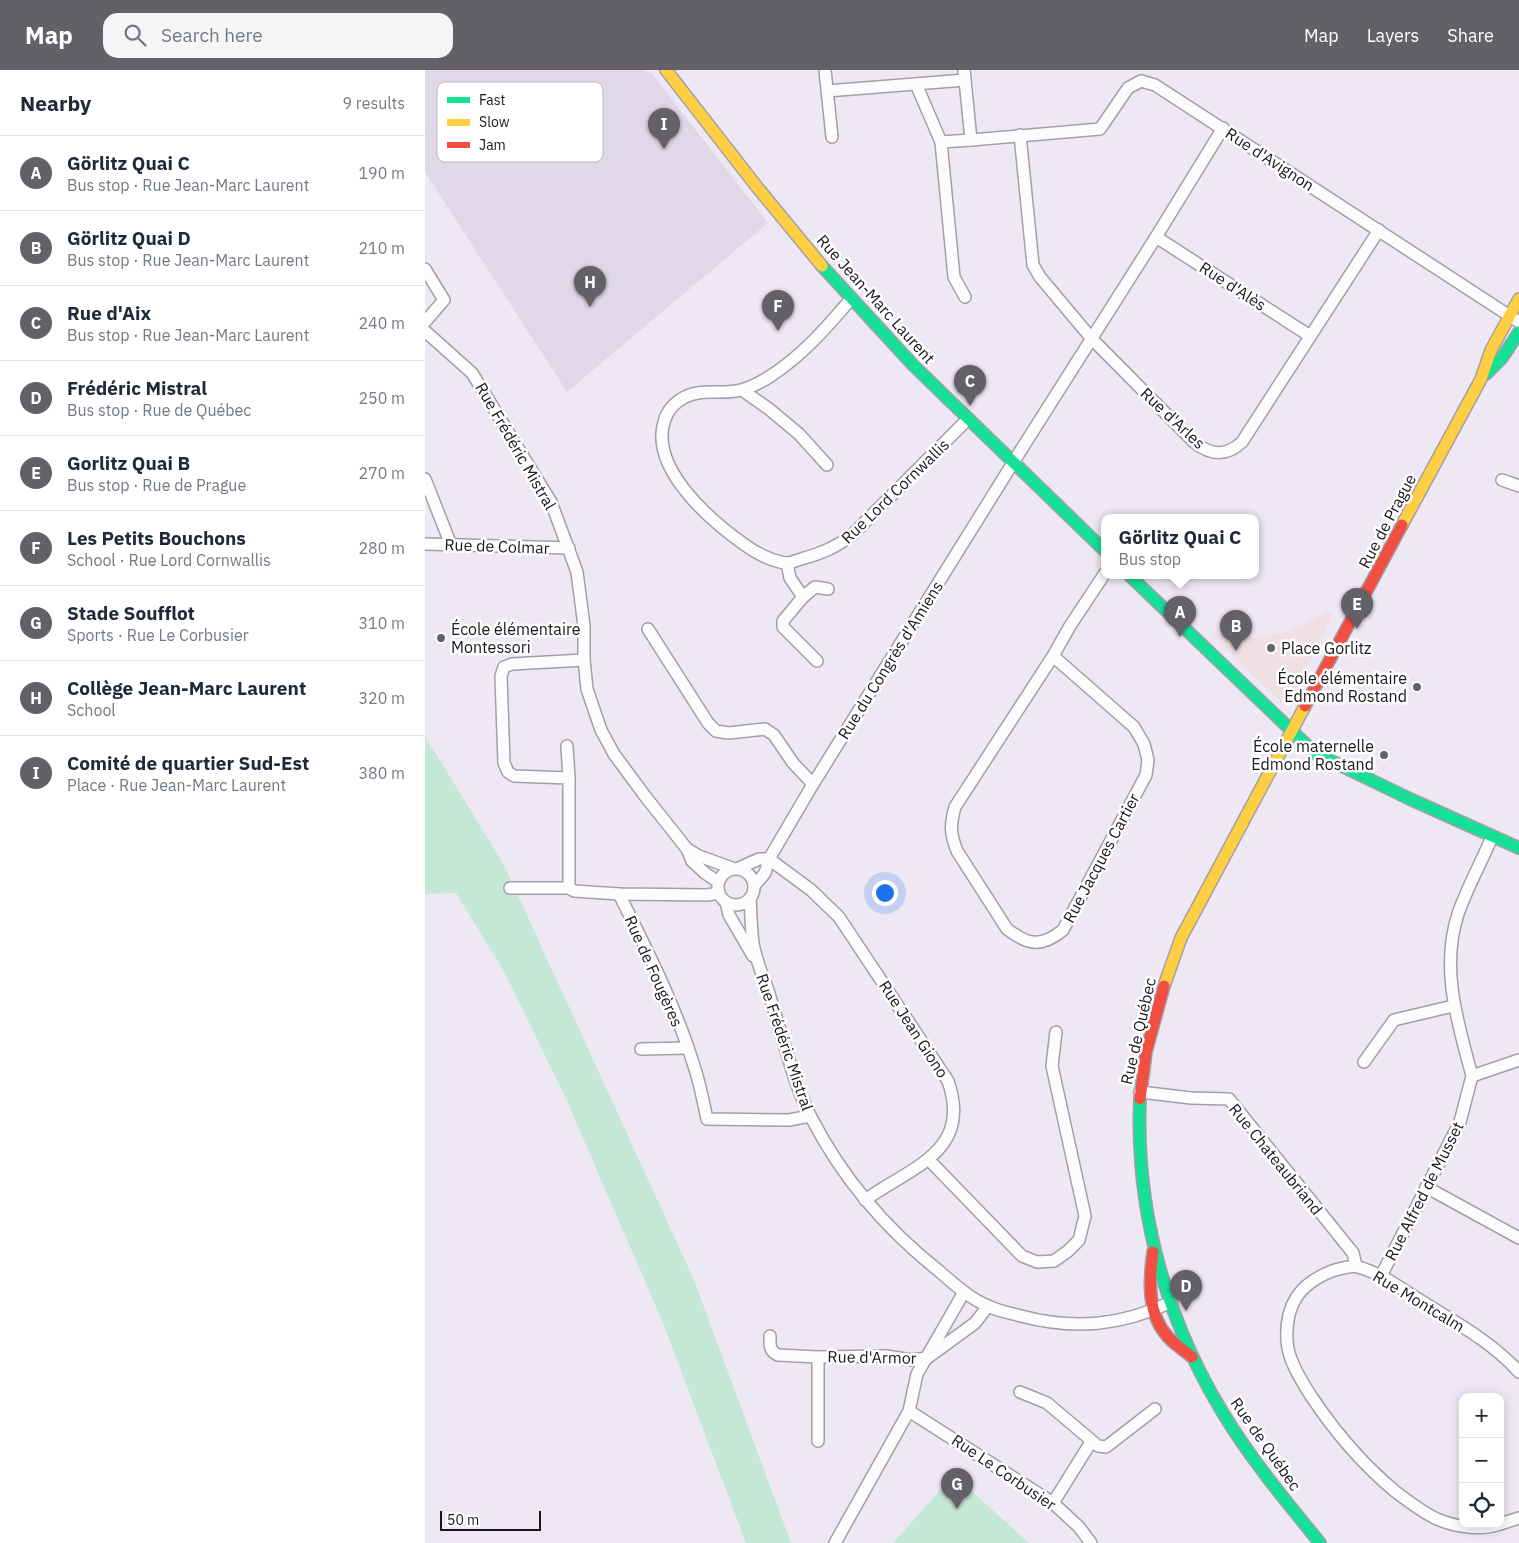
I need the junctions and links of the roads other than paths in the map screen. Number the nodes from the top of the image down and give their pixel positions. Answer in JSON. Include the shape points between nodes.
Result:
{"nodes":[{"id":1,"x":667,"y":70,"type":"edge"},
{"id":2,"x":825,"y":70,"type":"edge"},
{"id":3,"x":965,"y":75,"type":"edge"},
{"id":4,"x":917,"y":84,"type":"junction"},
{"id":5,"x":827,"y":90,"type":"junction"},
{"id":6,"x":1223,"y":128,"type":"junction"},
{"id":7,"x":1020,"y":135,"type":"junction"},
{"id":8,"x":832,"y":137,"type":"dead end"},
{"id":9,"x":971,"y":140,"type":"junction"},
{"id":10,"x":941,"y":142,"type":"junction"},
{"id":11,"x":1379,"y":230,"type":"junction"},
{"id":12,"x":1157,"y":237,"type":"junction"},
{"id":13,"x":425,"y":269,"type":"edge"},
{"id":14,"x":965,"y":297,"type":"dead end"},
{"id":15,"x":851,"y":299,"type":"junction"},
{"id":16,"x":1519,"y":299,"type":"edge"},
{"id":17,"x":1514,"y":319,"type":"edge"},
{"id":18,"x":425,"y":322,"type":"edge"},
{"id":19,"x":425,"y":331,"type":"edge"},
{"id":20,"x":1519,"y":332,"type":"edge"},
{"id":21,"x":1311,"y":336,"type":"junction"},
{"id":22,"x":1092,"y":339,"type":"junction"},
{"id":23,"x":1481,"y":379,"type":"junction"},
{"id":24,"x":742,"y":390,"type":"junction"},
{"id":25,"x":968,"y":420,"type":"junction"},
{"id":26,"x":1013,"y":463,"type":"junction"},
{"id":27,"x":827,"y":465,"type":"dead end"},
{"id":28,"x":425,"y":478,"type":"edge"},
{"id":29,"x":1502,"y":480,"type":"dead end"},
{"id":30,"x":1519,"y":486,"type":"edge"},
{"id":31,"x":425,"y":544,"type":"edge"},
{"id":32,"x":451,"y":545,"type":"junction"},
{"id":33,"x":1101,"y":547,"type":"edge"},
{"id":34,"x":569,"y":548,"type":"junction"},
{"id":35,"x":787,"y":563,"type":"junction"},
{"id":36,"x":1101,"y":579,"type":"edge"},
{"id":37,"x":1134,"y":579,"type":"edge"},
{"id":38,"x":828,"y":588,"type":"dead end"},
{"id":39,"x":803,"y":597,"type":"junction"},
{"id":40,"x":648,"y":629,"type":"dead end"},
{"id":41,"x":1053,"y":656,"type":"junction"},
{"id":42,"x":584,"y":660,"type":"junction"},
{"id":43,"x":817,"y":661,"type":"dead end"},
{"id":44,"x":1291,"y":730,"type":"junction"},
{"id":45,"x":567,"y":746,"type":"dead end"},
{"id":46,"x":569,"y":778,"type":"junction"},
{"id":47,"x":813,"y":784,"type":"junction"},
{"id":48,"x":1493,"y":837,"type":"junction"},
{"id":49,"x":687,"y":848,"type":"junction"},
{"id":50,"x":1519,"y":848,"type":"edge"},
{"id":51,"x":769,"y":859,"type":"junction"},
{"id":52,"x":735,"y":868,"type":"junction"},
{"id":53,"x":754,"y":886,"type":"junction"},
{"id":54,"x":510,"y":888,"type":"dead end"},
{"id":55,"x":569,"y":888,"type":"junction"},
{"id":56,"x":721,"y":893,"type":"junction"},
{"id":57,"x":619,"y":894,"type":"junction"},
{"id":58,"x":751,"y":898,"type":"junction"},
{"id":59,"x":759,"y":966,"type":"junction"},
{"id":60,"x":1453,"y":1006,"type":"junction"},
{"id":61,"x":1056,"y":1032,"type":"dead end"},
{"id":62,"x":641,"y":1048,"type":"dead end"},
{"id":63,"x":688,"y":1048,"type":"junction"},
{"id":64,"x":1519,"y":1060,"type":"edge"},
{"id":65,"x":1365,"y":1062,"type":"dead end"},
{"id":66,"x":1472,"y":1076,"type":"junction"},
{"id":67,"x":1140,"y":1092,"type":"junction"},
{"id":68,"x":810,"y":1116,"type":"junction"},
{"id":69,"x":929,"y":1160,"type":"junction"},
{"id":70,"x":1426,"y":1187,"type":"junction"},
{"id":71,"x":865,"y":1200,"type":"junction"},
{"id":72,"x":1519,"y":1238,"type":"edge"},
{"id":73,"x":1154,"y":1247,"type":"junction"},
{"id":74,"x":1356,"y":1266,"type":"junction"},
{"id":75,"x":1381,"y":1276,"type":"junction"},
{"id":76,"x":964,"y":1292,"type":"junction"},
{"id":77,"x":1171,"y":1302,"type":"junction"},
{"id":78,"x":988,"y":1306,"type":"junction"},
{"id":79,"x":1154,"y":1310,"type":"junction"},
{"id":80,"x":771,"y":1336,"type":"dead end"},
{"id":81,"x":818,"y":1356,"type":"junction"},
{"id":82,"x":927,"y":1358,"type":"junction"},
{"id":83,"x":1193,"y":1358,"type":"junction"},
{"id":84,"x":1519,"y":1372,"type":"edge"},
{"id":85,"x":1020,"y":1392,"type":"dead end"},
{"id":86,"x":1155,"y":1409,"type":"dead end"},
{"id":87,"x":909,"y":1411,"type":"junction"},
{"id":88,"x":818,"y":1442,"type":"dead end"},
{"id":89,"x":1091,"y":1442,"type":"junction"},
{"id":90,"x":1053,"y":1503,"type":"junction"},
{"id":91,"x":1519,"y":1518,"type":"edge"},
{"id":92,"x":1504,"y":1523,"type":"edge"},
{"id":93,"x":1459,"y":1526,"type":"edge"},
{"id":94,"x":835,"y":1543,"type":"edge"},
{"id":95,"x":1091,"y":1543,"type":"edge"},
{"id":96,"x":1320,"y":1543,"type":"edge"}],
"edges":[{"from":1,"to":15,"type":"street","name":"Rue Jean-Marc Laurent"},
{"from":2,"to":5,"type":"street"},
{"from":3,"to":4,"type":"street"},
{"from":3,"to":9,"type":"street"},
{"from":4,"to":5,"type":"street"},
{"from":4,"to":10,"type":"street"},
{"from":5,"to":8,"type":"street"},
{"from":6,"to":7,"type":"street","name":"Rue d'Avignon","via":[[1155,84],[1141,81],[1128,88],[1100,129]]},
{"from":6,"to":11,"type":"street","name":"Rue d'Avignon"},
{"from":6,"to":12,"type":"street","name":"Rue du Congrès d'Amiens"},
{"from":7,"to":9,"type":"street"},
{"from":7,"to":22,"type":"street","name":"Rue d'Arles","via":[[1033,265]]},
{"from":9,"to":10,"type":"street"},
{"from":10,"to":14,"type":"street","via":[[954,277]]},
{"from":11,"to":17,"type":"street","name":"Rue d'Avignon"},
{"from":11,"to":21,"type":"street","name":"Rue d'Arles"},
{"from":12,"to":21,"type":"street","name":"Rue d'Alès"},
{"from":12,"to":22,"type":"street","name":"Rue du Congrès d'Amiens"},
{"from":13,"to":18,"type":"street","via":[[444,300]]},
{"from":15,"to":24,"type":"street","via":[[800,354],[768,378]]},
{"from":15,"to":25,"type":"street","name":"Rue Jean-Marc Laurent"},
{"from":16,"to":17,"type":"street","name":"Rue de Prague"},
{"from":17,"to":23,"type":"street","name":"Rue de Prague","via":[[1491,350]]},
{"from":19,"to":34,"type":"street","name":"Rue Frédéric Mistral","via":[[473,373],[551,502]]},
{"from":20,"to":23,"type":"street","name":"Rue de Prague","via":[[1502,358]]},
{"from":21,"to":22,"type":"street","name":"Rue d'Arles","via":[[1242,442],[1235,449],[1214,453],[1205,451],[1195,442]]},
{"from":22,"to":26,"type":"street","name":"Rue du Congrès d'Amiens"},
{"from":23,"to":44,"type":"street","name":"Rue de Prague"},
{"from":24,"to":27,"type":"street","via":[[799,434]]},
{"from":24,"to":35,"type":"street","via":[[701,392],[673,406],[661,430],[665,457],[694,501],[717,523],[753,550]]},
{"from":25,"to":26,"type":"street","name":"Rue Jean-Marc Laurent"},
{"from":25,"to":35,"type":"street","name":"Rue Lord Cornwallis","via":[[852,535],[823,553]]},
{"from":26,"to":33,"type":"street","name":"Rue Jean-Marc Laurent"},
{"from":26,"to":47,"type":"street","name":"Rue du Congrès d'Amiens"},
{"from":28,"to":32,"type":"street"},
{"from":29,"to":30,"type":"street"},
{"from":31,"to":32,"type":"street","name":"Rue de Colmar"},
{"from":32,"to":34,"type":"street","name":"Rue de Colmar"},
{"from":34,"to":42,"type":"street","name":"Rue Frédéric Mistral","via":[[577,572],[584,626]]},
{"from":35,"to":39,"type":"street","via":[[790,578]]},
{"from":36,"to":41,"type":"street","name":"Rue Jacques Cartier"},
{"from":37,"to":44,"type":"street"},
{"from":38,"to":39,"type":"street","via":[[815,587]]},
{"from":39,"to":43,"type":"street","via":[[783,620],[783,627]]},
{"from":40,"to":47,"type":"street","via":[[716,731],[765,729],[774,735],[793,764]]},
{"from":41,"to":41,"type":"street","name":"Rue Jacques Cartier","via":[[955,807],[951,823],[957,851],[1007,929],[1033,943],[1053,938],[1063,930],[1146,775],[1148,760],[1144,744],[1134,727]]},
{"from":42,"to":46,"type":"street","via":[[512,664],[504,667],[501,676],[504,763],[508,772],[514,776]]},
{"from":42,"to":49,"type":"street","name":"Rue Frédéric Mistral","via":[[587,689],[594,711],[614,754]]},
{"from":44,"to":48,"type":"street","via":[[1315,753]]},
{"from":44,"to":67,"type":"street","name":"Rue de Québec","via":[[1181,938],[1158,1004]]},
{"from":45,"to":46,"type":"street"},
{"from":46,"to":55,"type":"street"},
{"from":47,"to":51,"type":"street","name":"Rue du Congrès d'Amiens"},
{"from":48,"to":50,"type":"street"},
{"from":48,"to":60,"type":"street","via":[[1458,915],[1449,958]]},
{"from":49,"to":52,"type":"street","name":"Rue Frédéric Mistral","via":[[699,856]]},
{"from":49,"to":56,"type":"street","name":"Rue Frédéric Mistral","via":[[693,861]]},
{"from":51,"to":52,"type":"street","via":[[759,859]]},
{"from":51,"to":53,"type":"street","name":"Rue du Congrès d'Amiens","via":[[765,873]]},
{"from":51,"to":69,"type":"street","name":"Rue Jean Giono","via":[[811,890],[839,917],[948,1081],[954,1098],[955,1116],[941,1148]]},
{"from":52,"to":53,"type":"street","via":[[750,874]]},
{"from":52,"to":56,"type":"street","via":[[726,871]]},
{"from":53,"to":58,"type":"street"},
{"from":54,"to":55,"type":"street","name":"Rue de Fougères"},
{"from":55,"to":57,"type":"street","name":"Rue de Fougères"},
{"from":56,"to":57,"type":"street","name":"Rue de Fougères"},
{"from":56,"to":58,"type":"street","via":[[735,905],[744,904]]},
{"from":56,"to":59,"type":"street","name":"Rue Frédéric Mistral","via":[[729,915]]},
{"from":57,"to":63,"type":"street","name":"Rue de Fougères","via":[[660,979]]},
{"from":58,"to":59,"type":"street","name":"Rue Frédéric Mistral","via":[[753,943]]},
{"from":59,"to":68,"type":"street","name":"Rue Frédéric Mistral","via":[[791,1068]]},
{"from":60,"to":65,"type":"street","via":[[1394,1020]]},
{"from":60,"to":66,"type":"street"},
{"from":61,"to":69,"type":"street","via":[[1052,1066],[1085,1216],[1079,1240],[1054,1261],[1037,1262],[1022,1256]]},
{"from":62,"to":63,"type":"street","name":"Rue de Fougères"},
{"from":63,"to":68,"type":"street","name":"Rue de Fougères","via":[[707,1119],[789,1120]]},
{"from":64,"to":66,"type":"street"},
{"from":66,"to":70,"type":"street","name":"Rue Alfred de Musset","via":[[1460,1122]]},
{"from":67,"to":73,"type":"street","name":"Rue de Québec","via":[[1142,1189]]},
{"from":67,"to":74,"type":"street","name":"Rue Chateaubriand","via":[[1229,1099],[1353,1253]]},
{"from":68,"to":71,"type":"street","name":"Rue Frédéric Mistral","via":[[825,1144]]},
{"from":69,"to":71,"type":"street","name":"Rue Jean Giono"},
{"from":70,"to":72,"type":"street"},
{"from":70,"to":75,"type":"street","name":"Rue Alfred de Musset"},
{"from":71,"to":76,"type":"street","name":"Rue Frédéric Mistral","via":[[920,1256]]},
{"from":73,"to":77,"type":"street","name":"Rue de Québec"},
{"from":73,"to":79,"type":"street","name":"Rue de Québec","via":[[1150,1266]]},
{"from":74,"to":75,"type":"street","name":"Rue Montcalm"},
{"from":74,"to":93,"type":"street","name":"Rue Montcalm","via":[[1316,1278],[1304,1287],[1290,1306],[1287,1343],[1292,1362],[1322,1413],[1360,1460],[1419,1510]]},
{"from":75,"to":84,"type":"street","name":"Rue Montcalm","via":[[1481,1338]]},
{"from":76,"to":78,"type":"street","name":"Rue Frédéric Mistral"},
{"from":76,"to":82,"type":"street"},
{"from":77,"to":79,"type":"street","name":"Rue Frédéric Mistral"},
{"from":77,"to":83,"type":"street","name":"Rue de Québec"},
{"from":78,"to":79,"type":"street","name":"Rue Frédéric Mistral","via":[[1044,1322],[1077,1325],[1103,1324]]},
{"from":78,"to":82,"type":"street","via":[[975,1323]]},
{"from":79,"to":83,"type":"street","name":"Rue de Québec","via":[[1168,1337]]},
{"from":80,"to":81,"type":"street","name":"Rue d'Armor","via":[[770,1349],[778,1355]]},
{"from":81,"to":82,"type":"street","name":"Rue d'Armor"},
{"from":81,"to":88,"type":"street","name":"Rue d'Armor"},
{"from":82,"to":87,"type":"street","via":[[917,1374]]},
{"from":83,"to":96,"type":"street","name":"Rue de Québec","via":[[1234,1430]]},
{"from":85,"to":89,"type":"street","via":[[1047,1402]]},
{"from":86,"to":89,"type":"street","via":[[1106,1447]]},
{"from":87,"to":90,"type":"street","name":"Rue Le Corbusier"},
{"from":87,"to":94,"type":"street"},
{"from":89,"to":90,"type":"street"},
{"from":90,"to":95,"type":"street","name":"Rue Le Corbusier"},
{"from":91,"to":92,"type":"street"}]}
